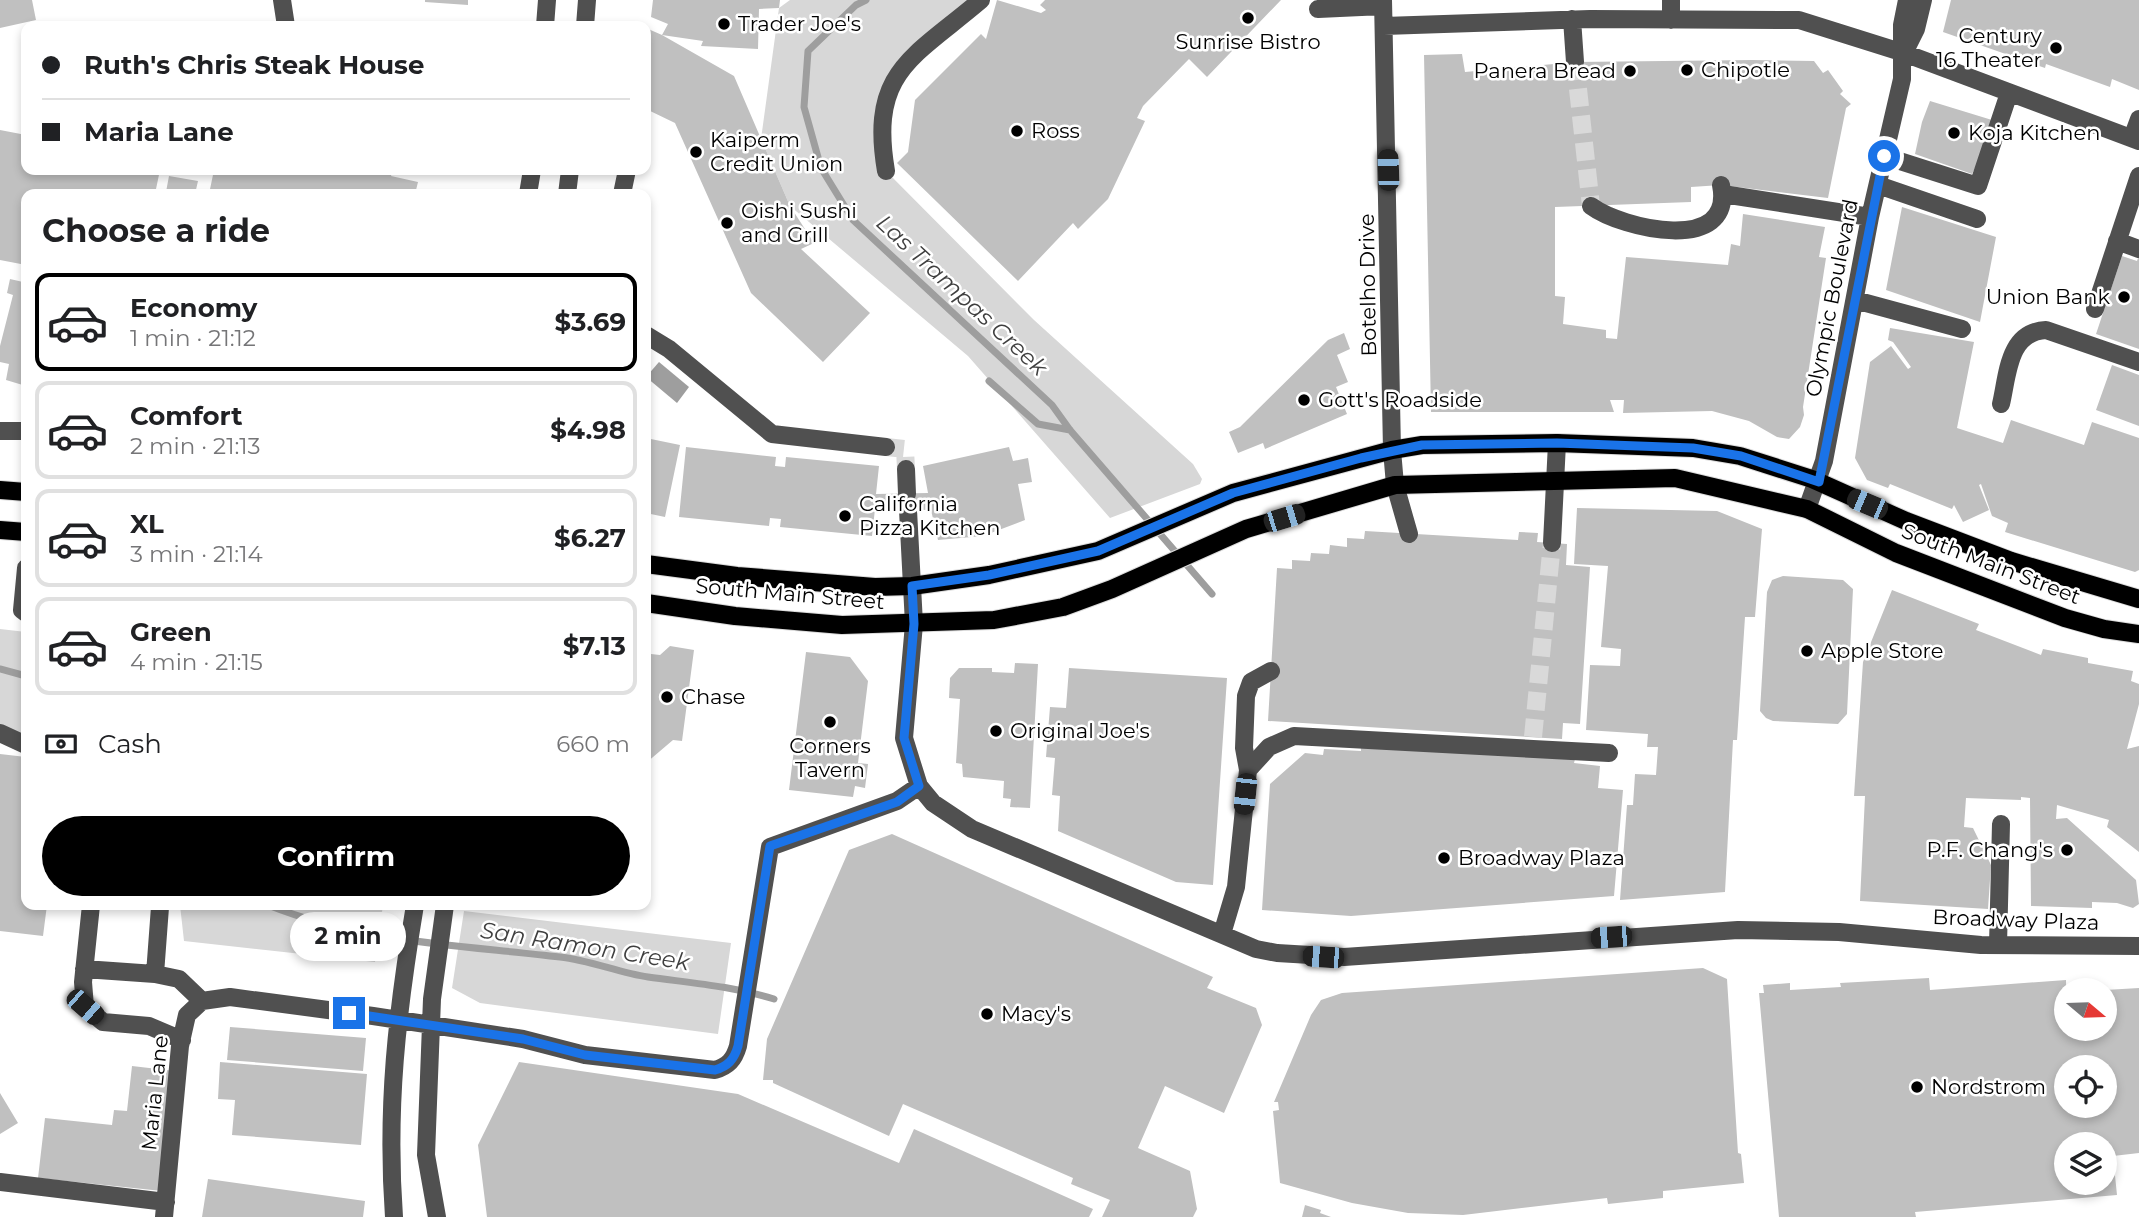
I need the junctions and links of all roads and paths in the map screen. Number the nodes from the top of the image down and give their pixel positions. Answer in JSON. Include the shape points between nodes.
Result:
{"nodes":[{"id":1,"x":282,"y":0,"type":"edge"},
{"id":2,"x":547,"y":0,"type":"edge"},
{"id":3,"x":587,"y":0,"type":"edge"},
{"id":4,"x":981,"y":0,"type":"edge"},
{"id":5,"x":1671,"y":0,"type":"edge"},
{"id":6,"x":1907,"y":0,"type":"edge"},
{"id":7,"x":1923,"y":0,"type":"edge"},
{"id":8,"x":1383,"y":3,"type":"edge"},
{"id":9,"x":1329,"y":5,"type":"edge"},
{"id":10,"x":1572,"y":19,"type":"junction"},
{"id":11,"x":1671,"y":20,"type":"junction"},
{"id":12,"x":285,"y":21,"type":"edge"},
{"id":13,"x":545,"y":21,"type":"edge"},
{"id":14,"x":585,"y":21,"type":"edge"},
{"id":15,"x":1384,"y":26,"type":"junction"},
{"id":16,"x":1904,"y":53,"type":"junction"},
{"id":17,"x":1575,"y":62,"type":"tunnel mouth"},
{"id":18,"x":2009,"y":93,"type":"junction"},
{"id":19,"x":2139,"y":119,"type":"edge"},
{"id":20,"x":2135,"y":139,"type":"edge"},
{"id":21,"x":1884,"y":156,"type":"junction"},
{"id":22,"x":886,"y":171,"type":"dead end"},
{"id":23,"x":2139,"y":176,"type":"edge"},
{"id":24,"x":1878,"y":186,"type":"junction"},
{"id":25,"x":2135,"y":199,"type":"edge"},
{"id":26,"x":1591,"y":206,"type":"dead end"},
{"id":27,"x":1870,"y":217,"type":"junction"},
{"id":28,"x":1977,"y":219,"type":"dead end"},
{"id":29,"x":2118,"y":241,"type":"junction"},
{"id":30,"x":2139,"y":249,"type":"edge"},
{"id":31,"x":1855,"y":300,"type":"junction"},
{"id":32,"x":2095,"y":309,"type":"dead end"},
{"id":33,"x":1962,"y":329,"type":"dead end"},
{"id":34,"x":651,"y":338,"type":"edge"},
{"id":35,"x":2139,"y":362,"type":"edge"},
{"id":36,"x":2001,"y":404,"type":"dead end"},
{"id":37,"x":0,"y":431,"type":"edge"},
{"id":38,"x":21,"y":431,"type":"edge"},
{"id":39,"x":1557,"y":443,"type":"junction"},
{"id":40,"x":886,"y":447,"type":"tunnel mouth"},
{"id":41,"x":1392,"y":450,"type":"junction"},
{"id":42,"x":906,"y":469,"type":"tunnel mouth"},
{"id":43,"x":1555,"y":481,"type":"junction"},
{"id":44,"x":1819,"y":482,"type":"junction"},
{"id":45,"x":1395,"y":485,"type":"junction"},
{"id":46,"x":0,"y":490,"type":"edge"},
{"id":47,"x":21,"y":492,"type":"edge"},
{"id":48,"x":1807,"y":509,"type":"junction"},
{"id":49,"x":0,"y":530,"type":"edge"},
{"id":50,"x":21,"y":532,"type":"edge"},
{"id":51,"x":1409,"y":534,"type":"dead end"},
{"id":52,"x":1552,"y":543,"type":"tunnel mouth"},
{"id":53,"x":651,"y":565,"type":"edge"},
{"id":54,"x":912,"y":586,"type":"junction"},
{"id":55,"x":2139,"y":599,"type":"edge"},
{"id":56,"x":651,"y":604,"type":"edge"},
{"id":57,"x":914,"y":624,"type":"junction"},
{"id":58,"x":2139,"y":634,"type":"edge"},
{"id":59,"x":1270,"y":671,"type":"dead end"},
{"id":60,"x":0,"y":733,"type":"edge"},
{"id":61,"x":21,"y":742,"type":"edge"},
{"id":62,"x":1609,"y":753,"type":"dead end"},
{"id":63,"x":1248,"y":770,"type":"junction"},
{"id":64,"x":919,"y":786,"type":"junction"},
{"id":65,"x":2001,"y":824,"type":"dead end"},
{"id":66,"x":90,"y":910,"type":"edge"},
{"id":67,"x":160,"y":910,"type":"edge"},
{"id":68,"x":414,"y":910,"type":"edge"},
{"id":69,"x":444,"y":910,"type":"edge"},
{"id":70,"x":1222,"y":934,"type":"junction"},
{"id":71,"x":1998,"y":945,"type":"junction"},
{"id":72,"x":2139,"y":946,"type":"edge"},
{"id":73,"x":84,"y":968,"type":"junction"},
{"id":74,"x":155,"y":974,"type":"junction"},
{"id":75,"x":202,"y":1001,"type":"junction"},
{"id":76,"x":397,"y":1020,"type":"junction"},
{"id":77,"x":431,"y":1026,"type":"junction"},
{"id":78,"x":182,"y":1040,"type":"junction"},
{"id":79,"x":373,"y":1169,"type":"dead end"},
{"id":80,"x":391,"y":1172,"type":"junction"},
{"id":81,"x":0,"y":1182,"type":"edge"},
{"id":82,"x":165,"y":1209,"type":"edge"},
{"id":83,"x":394,"y":1217,"type":"edge"},
{"id":84,"x":437,"y":1217,"type":"edge"}],
"edges":[{"from":1,"to":12,"type":"street"},
{"from":2,"to":13,"type":"street"},
{"from":3,"to":14,"type":"street"},
{"from":4,"to":22,"type":"street","via":[[918,53],[891,83],[881,116]]},
{"from":5,"to":11,"type":"street"},
{"from":6,"to":16,"type":"street","name":"Olympic Boulevard","via":[[1902,25]]},
{"from":7,"to":16,"type":"street","name":"Olympic Boulevard"},
{"from":8,"to":9,"type":"street"},
{"from":8,"to":15,"type":"street","name":"Botelho Drive"},
{"from":10,"to":11,"type":"street"},
{"from":10,"to":15,"type":"street"},
{"from":10,"to":17,"type":"street"},
{"from":11,"to":16,"type":"street","via":[[1799,20]]},
{"from":15,"to":41,"type":"street","name":"Botelho Drive"},
{"from":16,"to":18,"type":"street"},
{"from":16,"to":21,"type":"street","name":"Olympic Boulevard"},
{"from":18,"to":20,"type":"street"},
{"from":18,"to":21,"type":"street","via":[[1978,186]]},
{"from":19,"to":20,"type":"street"},
{"from":21,"to":24,"type":"street","name":"Olympic Boulevard"},
{"from":23,"to":25,"type":"street"},
{"from":24,"to":27,"type":"street","name":"Olympic Boulevard"},
{"from":24,"to":28,"type":"street"},
{"from":25,"to":29,"type":"street"},
{"from":26,"to":27,"type":"street","via":[[1622,224],[1685,230],[1711,225],[1718,215],[1722,190]]},
{"from":27,"to":31,"type":"street","name":"Olympic Boulevard"},
{"from":29,"to":30,"type":"street"},
{"from":29,"to":32,"type":"street"},
{"from":31,"to":33,"type":"street"},
{"from":31,"to":44,"type":"street","name":"Olympic Boulevard"},
{"from":34,"to":40,"type":"street","via":[[772,434]]},
{"from":35,"to":36,"type":"street","via":[[2046,330],[2033,331],[2020,339],[2013,351]]},
{"from":37,"to":38,"type":"street"},
{"from":39,"to":41,"type":"main road","name":"South Main Street","via":[[1422,445]]},
{"from":39,"to":43,"type":"street"},
{"from":39,"to":44,"type":"main road","name":"South Main Street","via":[[1693,448],[1741,456]]},
{"from":41,"to":45,"type":"street","name":"Botelho Drive"},
{"from":41,"to":54,"type":"main road","name":"South Main Street","via":[[1233,493],[1098,551]]},
{"from":42,"to":54,"type":"street","name":"Broadway Plaza"},
{"from":43,"to":45,"type":"main road","name":"South Main Street"},
{"from":43,"to":48,"type":"main road","name":"South Main Street","via":[[1675,478]]},
{"from":43,"to":52,"type":"street"},
{"from":44,"to":48,"type":"street","name":"Olympic Boulevard"},
{"from":44,"to":55,"type":"main road","name":"South Main Street","via":[[2011,561]]},
{"from":45,"to":51,"type":"street","name":"Botelho Drive"},
{"from":45,"to":57,"type":"main road","name":"South Main Street","via":[[1246,529],[1063,607],[994,620]]},
{"from":46,"to":47,"type":"main road"},
{"from":48,"to":58,"type":"main road","name":"South Main Street","via":[[1896,553],[2065,618]]},
{"from":49,"to":50,"type":"main road"},
{"from":53,"to":54,"type":"main road","name":"South Main Street","via":[[737,576]]},
{"from":54,"to":57,"type":"street","name":"Broadway Plaza"},
{"from":56,"to":57,"type":"main road","name":"South Main Street","via":[[842,625]]},
{"from":57,"to":64,"type":"street","name":"Broadway Plaza","via":[[904,738]]},
{"from":59,"to":63,"type":"street","via":[[1251,682],[1247,696],[1244,748]]},
{"from":60,"to":61,"type":"street"},
{"from":62,"to":63,"type":"street","via":[[1532,742],[1294,736],[1269,747]]},
{"from":63,"to":70,"type":"street","via":[[1236,887]]},
{"from":64,"to":70,"type":"street","name":"Broadway Plaza","via":[[933,803],[972,829]]},
{"from":64,"to":77,"type":"street","via":[[897,802],[770,846],[738,1046],[726,1066],[715,1070],[585,1055],[523,1039]]},
{"from":65,"to":71,"type":"street"},
{"from":66,"to":73,"type":"street"},
{"from":67,"to":74,"type":"street"},
{"from":68,"to":76,"type":"street"},
{"from":69,"to":77,"type":"street"},
{"from":70,"to":71,"type":"street","name":"Broadway Plaza","via":[[1277,953],[1344,957],[1767,930]]},
{"from":71,"to":72,"type":"street","name":"Broadway Plaza"},
{"from":73,"to":74,"type":"street"},
{"from":73,"to":78,"type":"street","via":[[85,1007],[103,1022],[149,1026]]},
{"from":74,"to":75,"type":"street","via":[[179,979]]},
{"from":75,"to":76,"type":"street","via":[[230,997]]},
{"from":75,"to":78,"type":"street","name":"Maria Lane","via":[[187,1015]]},
{"from":76,"to":77,"type":"street"},
{"from":76,"to":80,"type":"street"},
{"from":77,"to":84,"type":"street","via":[[426,1155]]},
{"from":78,"to":82,"type":"street","name":"Maria Lane"},
{"from":79,"to":80,"type":"street"},
{"from":80,"to":83,"type":"street"},
{"from":81,"to":82,"type":"street"}]}
